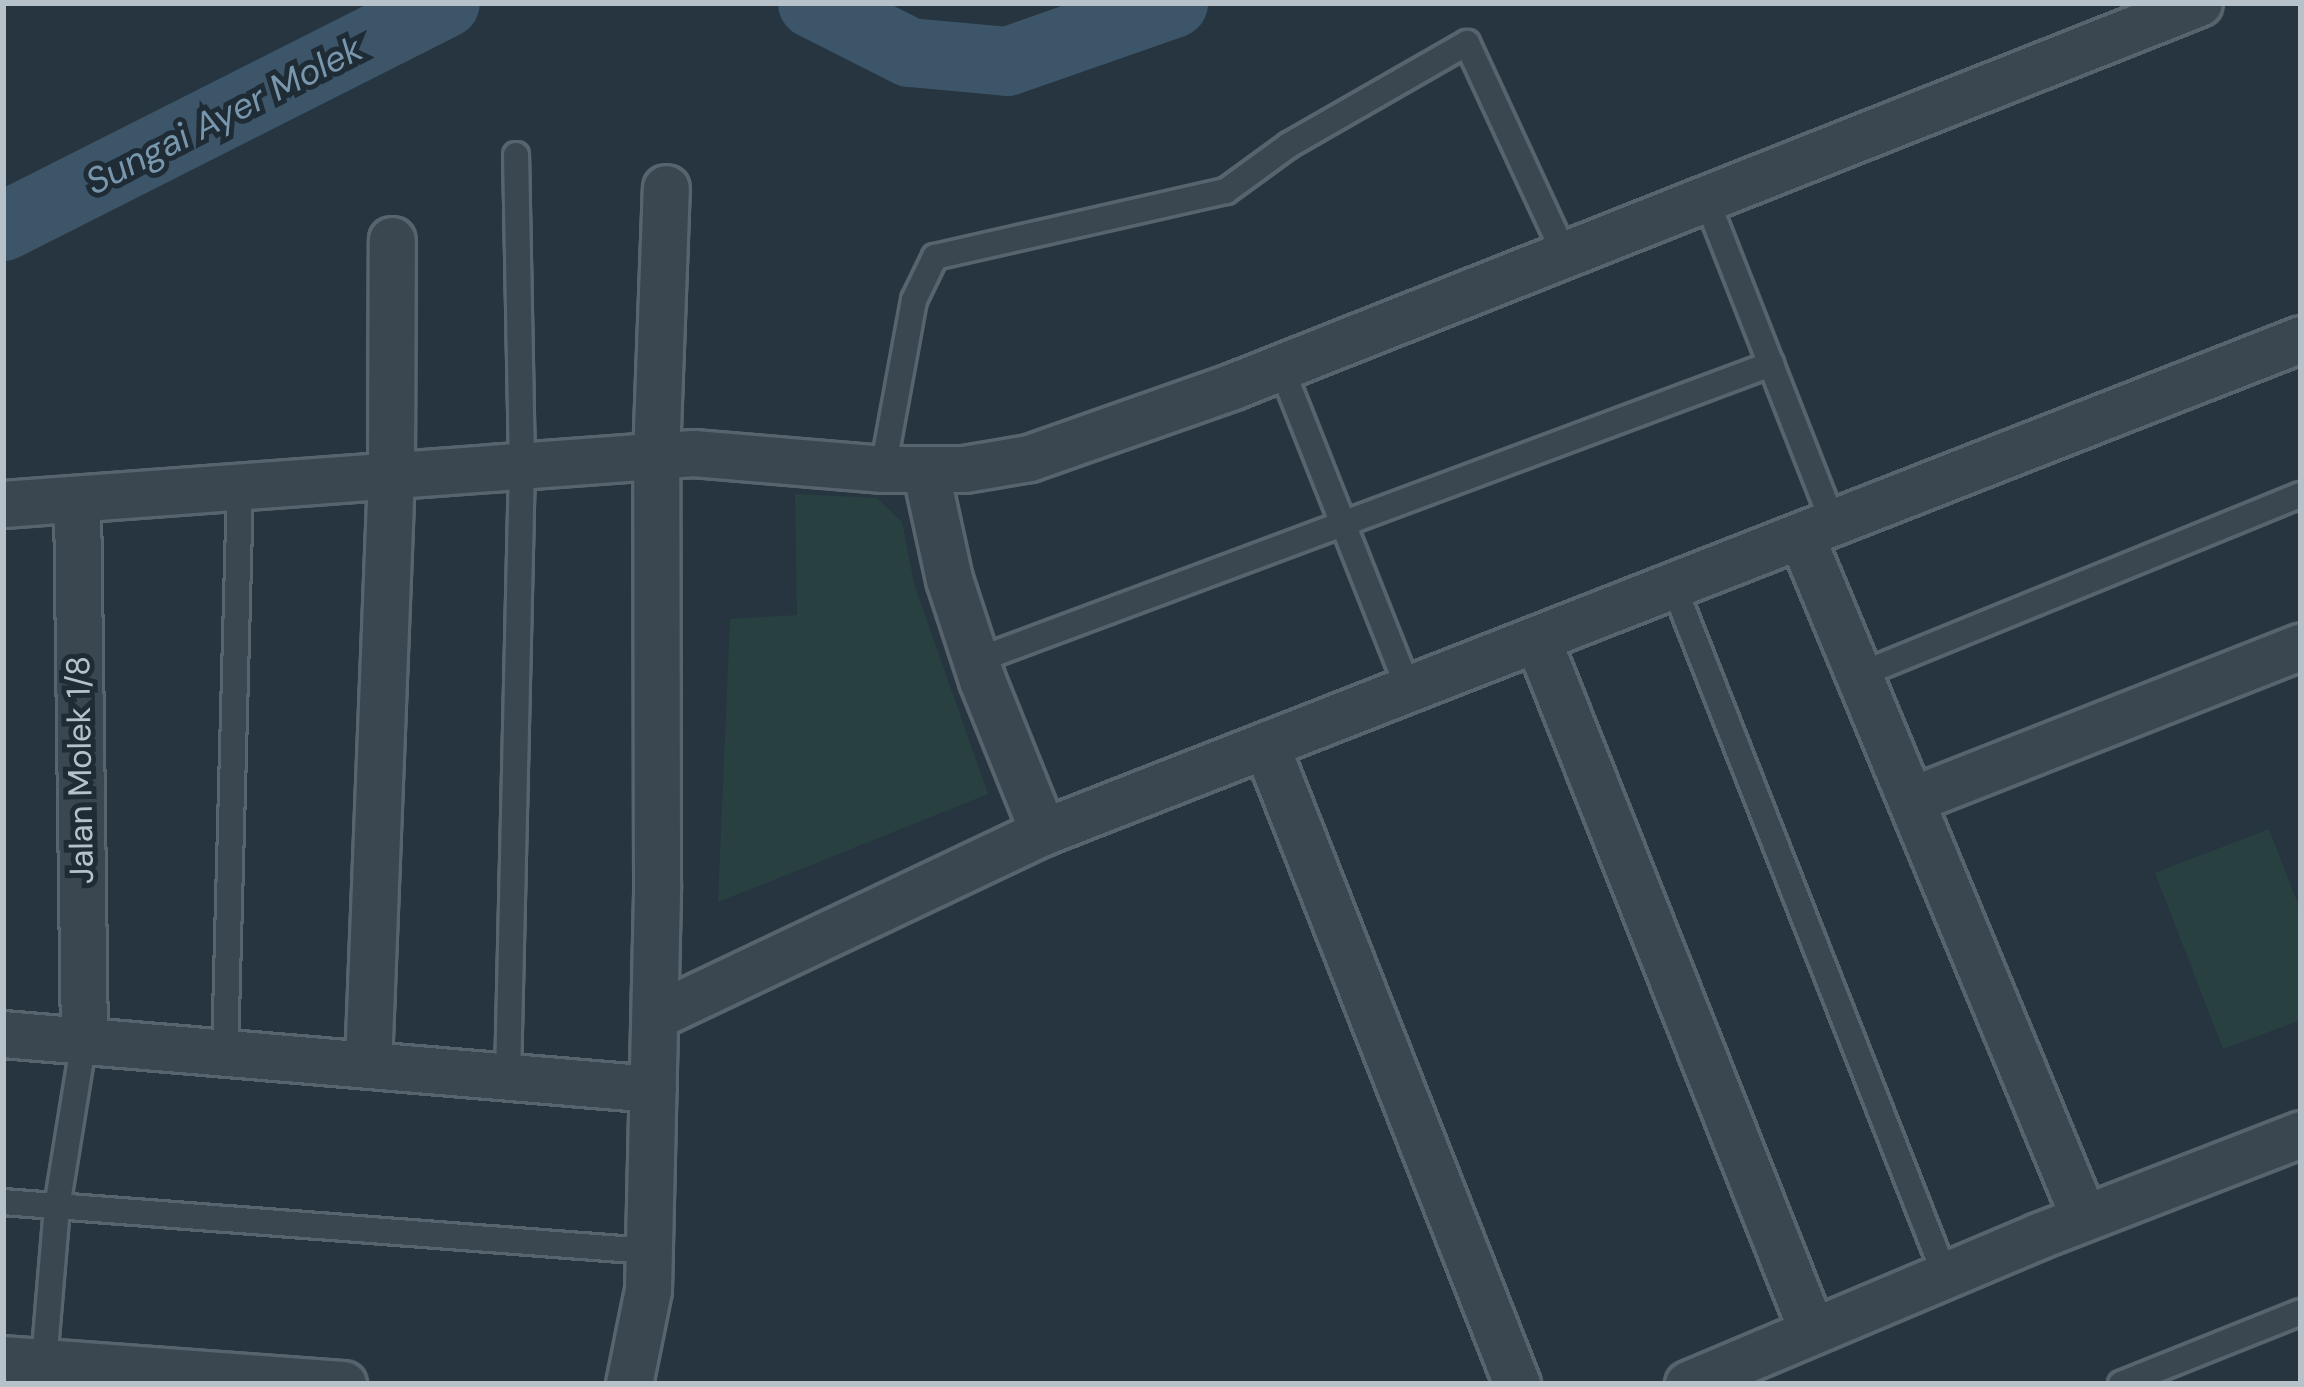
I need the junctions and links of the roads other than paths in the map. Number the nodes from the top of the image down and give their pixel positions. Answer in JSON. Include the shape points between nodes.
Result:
{"nodes":[{"id":1,"x":2199,"y":3,"type":"edge"},
{"id":2,"x":516,"y":155,"type":"dead end"},
{"id":3,"x":666,"y":188,"type":"dead end"},
{"id":4,"x":1705,"y":196,"type":"junction"},
{"id":5,"x":392,"y":240,"type":"dead end"},
{"id":6,"x":1564,"y":253,"type":"junction"},
{"id":7,"x":2301,"y":339,"type":"edge"},
{"id":8,"x":1771,"y":364,"type":"junction"},
{"id":9,"x":1281,"y":367,"type":"junction"},
{"id":10,"x":656,"y":457,"type":"junction"},
{"id":11,"x":522,"y":465,"type":"junction"},
{"id":12,"x":904,"y":469,"type":"junction"},
{"id":13,"x":391,"y":475,"type":"junction"},
{"id":14,"x":240,"y":489,"type":"junction"},
{"id":15,"x":2301,"y":495,"type":"edge"},
{"id":16,"x":77,"y":499,"type":"junction"},
{"id":17,"x":3,"y":504,"type":"edge"},
{"id":18,"x":1345,"y":527,"type":"junction"},
{"id":19,"x":1817,"y":530,"type":"junction"},
{"id":20,"x":1674,"y":587,"type":"junction"},
{"id":21,"x":1538,"y":641,"type":"junction"},
{"id":22,"x":2301,"y":646,"type":"edge"},
{"id":23,"x":975,"y":661,"type":"junction"},
{"id":24,"x":1859,"y":675,"type":"junction"},
{"id":25,"x":1409,"y":691,"type":"junction"},
{"id":26,"x":1266,"y":746,"type":"junction"},
{"id":27,"x":1911,"y":800,"type":"junction"},
{"id":28,"x":1043,"y":832,"type":"junction"},
{"id":29,"x":655,"y":1016,"type":"junction"},
{"id":30,"x":3,"y":1034,"type":"edge"},
{"id":31,"x":84,"y":1041,"type":"junction"},
{"id":32,"x":225,"y":1053,"type":"junction"},
{"id":33,"x":368,"y":1065,"type":"junction"},
{"id":34,"x":508,"y":1077,"type":"junction"},
{"id":35,"x":653,"y":1089,"type":"junction"},
{"id":36,"x":2301,"y":1134,"type":"edge"},
{"id":37,"x":3,"y":1202,"type":"edge"},
{"id":38,"x":56,"y":1208,"type":"junction"},
{"id":39,"x":2084,"y":1218,"type":"junction"},
{"id":40,"x":647,"y":1251,"type":"junction"},
{"id":41,"x":1945,"y":1275,"type":"junction"},
{"id":42,"x":2301,"y":1312,"type":"edge"},
{"id":43,"x":1812,"y":1331,"type":"junction"},
{"id":44,"x":23,"y":1361,"type":"edge"},
{"id":45,"x":343,"y":1384,"type":"edge"},
{"id":46,"x":629,"y":1384,"type":"edge"},
{"id":47,"x":1516,"y":1384,"type":"edge"},
{"id":48,"x":1688,"y":1384,"type":"edge"},
{"id":49,"x":2121,"y":1384,"type":"edge"}],
"edges":[{"from":1,"to":4,"type":"street"},
{"from":2,"to":11,"type":"lane"},
{"from":3,"to":10,"type":"street"},
{"from":4,"to":6,"type":"street"},
{"from":4,"to":8,"type":"lane"},
{"from":5,"to":13,"type":"street"},
{"from":6,"to":9,"type":"street"},
{"from":6,"to":12,"type":"lane","via":[[1467,43],[1288,145],[1226,191],[935,257],[914,300]]},
{"from":7,"to":19,"type":"street"},
{"from":8,"to":18,"type":"lane"},
{"from":8,"to":19,"type":"lane"},
{"from":9,"to":12,"type":"street","via":[[1029,458]]},
{"from":9,"to":18,"type":"lane"},
{"from":10,"to":11,"type":"street"},
{"from":10,"to":12,"type":"street","via":[[765,456]]},
{"from":10,"to":29,"type":"street"},
{"from":11,"to":13,"type":"street"},
{"from":11,"to":34,"type":"lane"},
{"from":12,"to":23,"type":"street"},
{"from":13,"to":14,"type":"street"},
{"from":13,"to":33,"type":"street"},
{"from":14,"to":16,"type":"street"},
{"from":14,"to":32,"type":"lane"},
{"from":15,"to":24,"type":"lane"},
{"from":16,"to":17,"type":"street"},
{"from":16,"to":31,"type":"street","name":"Jalan Molek 1/8"},
{"from":18,"to":23,"type":"lane"},
{"from":18,"to":25,"type":"lane"},
{"from":19,"to":20,"type":"street"},
{"from":19,"to":24,"type":"street"},
{"from":20,"to":21,"type":"street"},
{"from":20,"to":41,"type":"lane"},
{"from":21,"to":25,"type":"street"},
{"from":21,"to":43,"type":"street"},
{"from":22,"to":27,"type":"street"},
{"from":23,"to":28,"type":"street"},
{"from":24,"to":27,"type":"street"},
{"from":25,"to":26,"type":"street"},
{"from":26,"to":28,"type":"street"},
{"from":26,"to":47,"type":"street"},
{"from":27,"to":39,"type":"street"},
{"from":28,"to":29,"type":"street"},
{"from":29,"to":35,"type":"street"},
{"from":30,"to":31,"type":"street"},
{"from":31,"to":32,"type":"street"},
{"from":31,"to":38,"type":"lane"},
{"from":32,"to":33,"type":"street"},
{"from":33,"to":34,"type":"street"},
{"from":34,"to":35,"type":"street"},
{"from":35,"to":40,"type":"street"},
{"from":36,"to":39,"type":"street"},
{"from":37,"to":38,"type":"lane"},
{"from":38,"to":40,"type":"lane"},
{"from":38,"to":44,"type":"lane"},
{"from":39,"to":41,"type":"street"},
{"from":40,"to":46,"type":"street","via":[[648,1290]]},
{"from":41,"to":43,"type":"street"},
{"from":42,"to":49,"type":"lane"},
{"from":43,"to":48,"type":"street"},
{"from":44,"to":45,"type":"street"}]}
